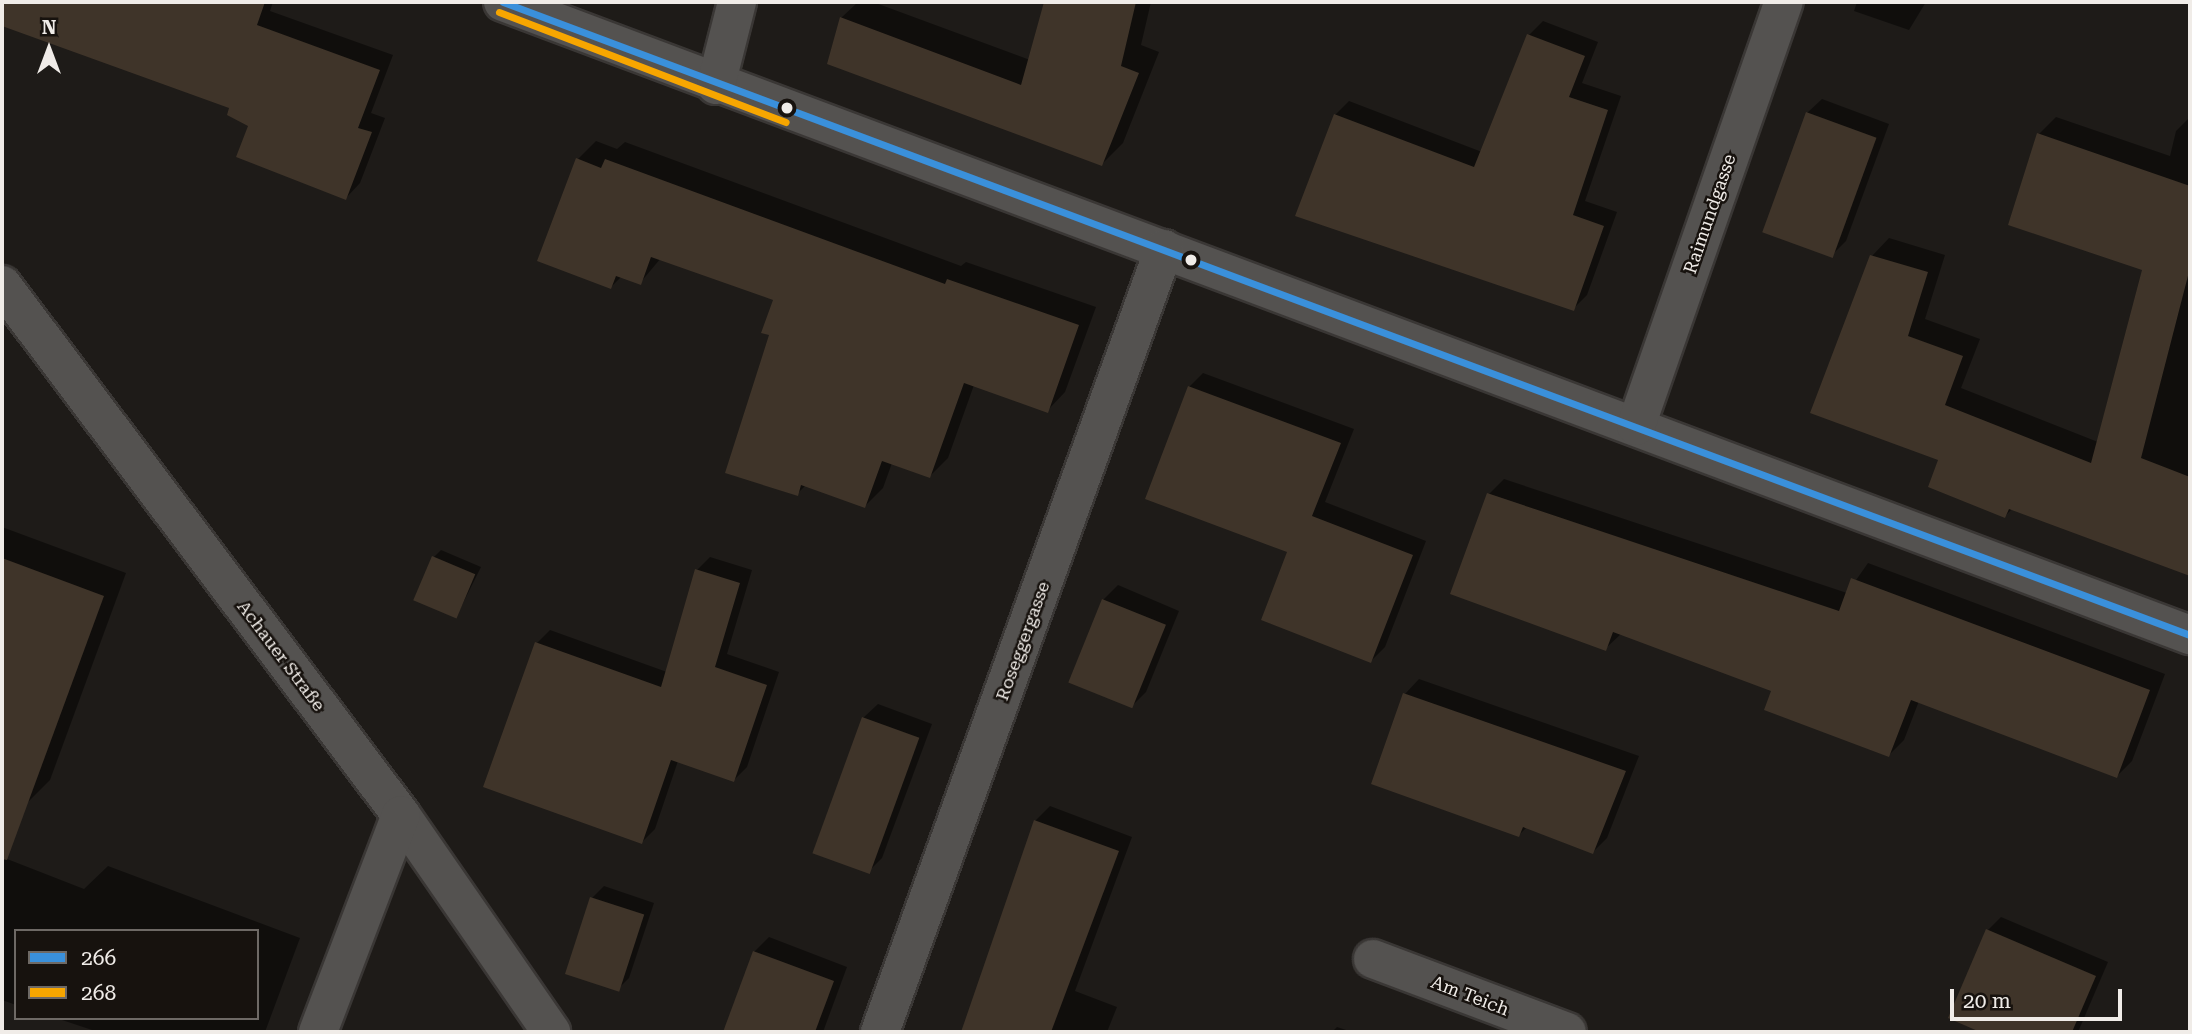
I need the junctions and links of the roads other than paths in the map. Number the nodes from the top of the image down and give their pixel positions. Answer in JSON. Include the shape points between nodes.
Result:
{"nodes":[{"id":1,"x":503,"y":2,"type":"edge"},
{"id":2,"x":737,"y":2,"type":"edge"},
{"id":3,"x":1784,"y":2,"type":"edge"},
{"id":4,"x":716,"y":85,"type":"junction"},
{"id":5,"x":1164,"y":249,"type":"junction"},
{"id":6,"x":2,"y":285,"type":"edge"},
{"id":7,"x":1636,"y":426,"type":"junction"},
{"id":8,"x":2190,"y":635,"type":"edge"},
{"id":9,"x":401,"y":815,"type":"junction"},
{"id":10,"x":1373,"y":960,"type":"dead end"},
{"id":11,"x":318,"y":1032,"type":"edge"},
{"id":12,"x":551,"y":1032,"type":"edge"},
{"id":13,"x":880,"y":1032,"type":"edge"},
{"id":14,"x":1567,"y":1032,"type":"edge"}],
"edges":[{"from":1,"to":4,"type":"street"},
{"from":2,"to":4,"type":"street"},
{"from":3,"to":7,"type":"street","name":"Raimundgasse"},
{"from":4,"to":5,"type":"street"},
{"from":5,"to":7,"type":"street"},
{"from":5,"to":13,"type":"street","name":"Roseggergasse"},
{"from":6,"to":9,"type":"street","name":"Achauer Straße"},
{"from":7,"to":8,"type":"street"},
{"from":9,"to":11,"type":"street"},
{"from":9,"to":12,"type":"street","name":"Achauer Straße"},
{"from":10,"to":14,"type":"street","name":"Am Teich"}]}
